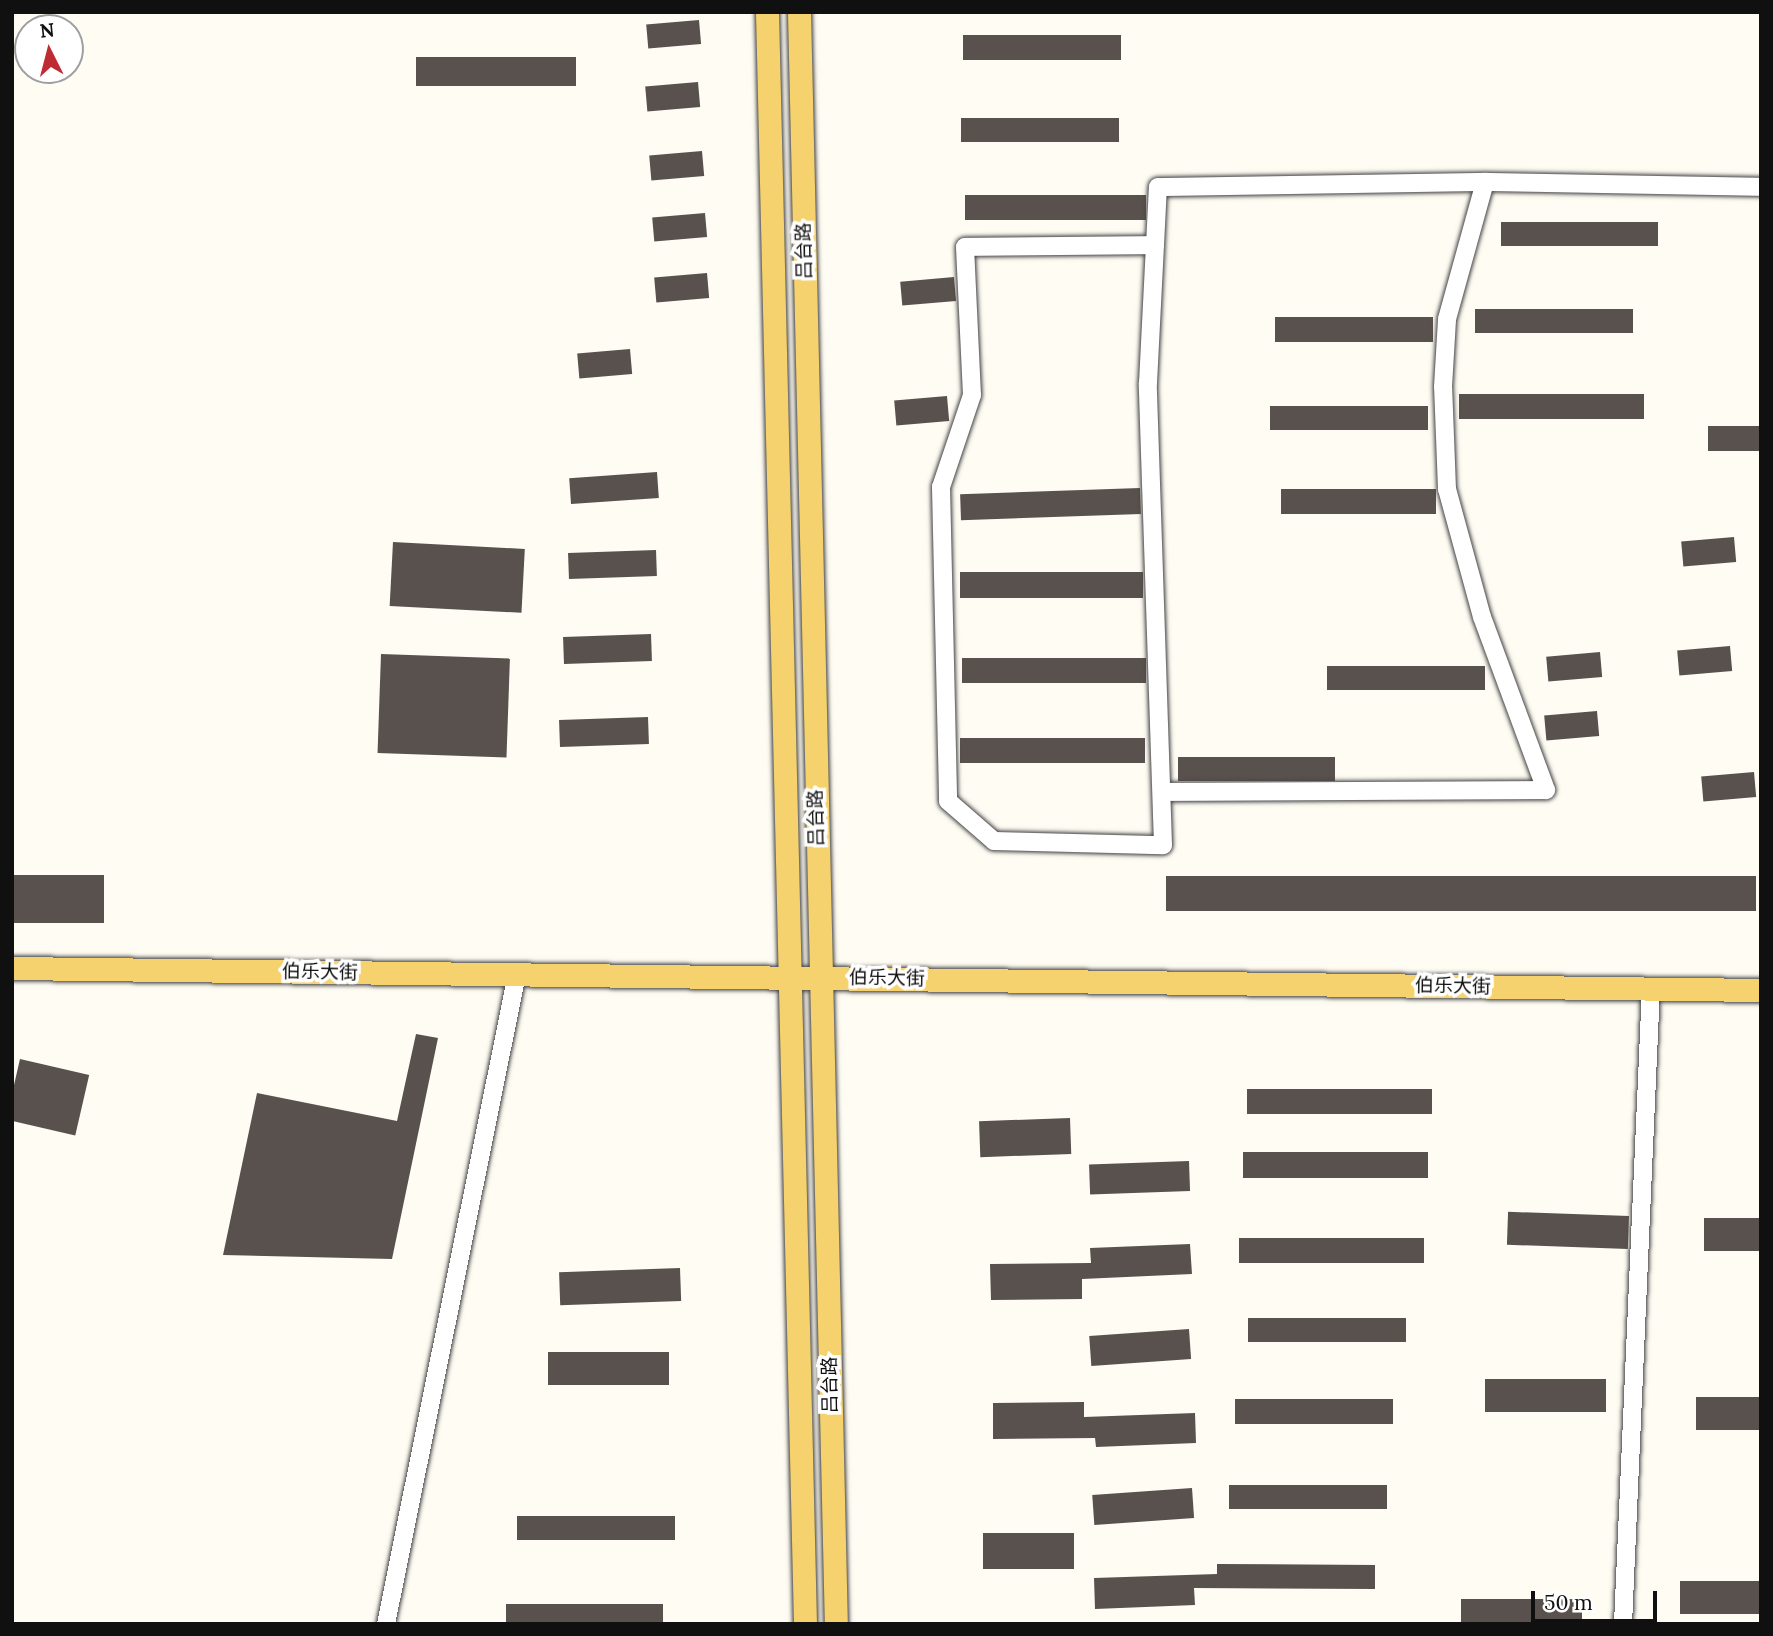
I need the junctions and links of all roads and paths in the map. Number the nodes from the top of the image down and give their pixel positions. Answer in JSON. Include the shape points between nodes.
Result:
{"nodes":[{"id":1,"x":767,"y":12,"type":"edge"},
{"id":2,"x":799,"y":12,"type":"edge"},
{"id":3,"x":1485,"y":182,"type":"junction"},
{"id":4,"x":1761,"y":187,"type":"edge"},
{"id":5,"x":1155,"y":245,"type":"junction"},
{"id":6,"x":1162,"y":792,"type":"junction"},
{"id":7,"x":12,"y":968,"type":"edge"},
{"id":8,"x":517,"y":974,"type":"junction"},
{"id":9,"x":789,"y":976,"type":"junction"},
{"id":10,"x":820,"y":977,"type":"junction"},
{"id":11,"x":1651,"y":988,"type":"junction"},
{"id":12,"x":1761,"y":990,"type":"edge"},
{"id":13,"x":386,"y":1624,"type":"edge"},
{"id":14,"x":805,"y":1624,"type":"edge"},
{"id":15,"x":836,"y":1624,"type":"edge"},
{"id":16,"x":1623,"y":1624,"type":"edge"}],
"edges":[{"from":1,"to":9,"type":"main road","name":"吕台路"},
{"from":2,"to":10,"type":"main road","name":"吕台路"},
{"from":3,"to":4,"type":"street"},
{"from":3,"to":5,"type":"street","via":[[1158,187]]},
{"from":3,"to":6,"type":"street","via":[[1447,319],[1443,387],[1447,489],[1482,617],[1546,790]]},
{"from":5,"to":6,"type":"street","via":[[1147,383]]},
{"from":5,"to":6,"type":"street","via":[[965,247],[972,395],[941,486],[948,801],[994,841],[1163,845]]},
{"from":7,"to":8,"type":"main road","name":"伯乐大街"},
{"from":8,"to":9,"type":"main road","name":"伯乐大街"},
{"from":8,"to":13,"type":"street"},
{"from":9,"to":10,"type":"main road","name":"伯乐大街"},
{"from":9,"to":14,"type":"main road","name":"吕台路"},
{"from":10,"to":11,"type":"main road","name":"伯乐大街"},
{"from":10,"to":15,"type":"main road","name":"吕台路"},
{"from":11,"to":12,"type":"main road","name":"伯乐大街"},
{"from":11,"to":16,"type":"street"}]}
